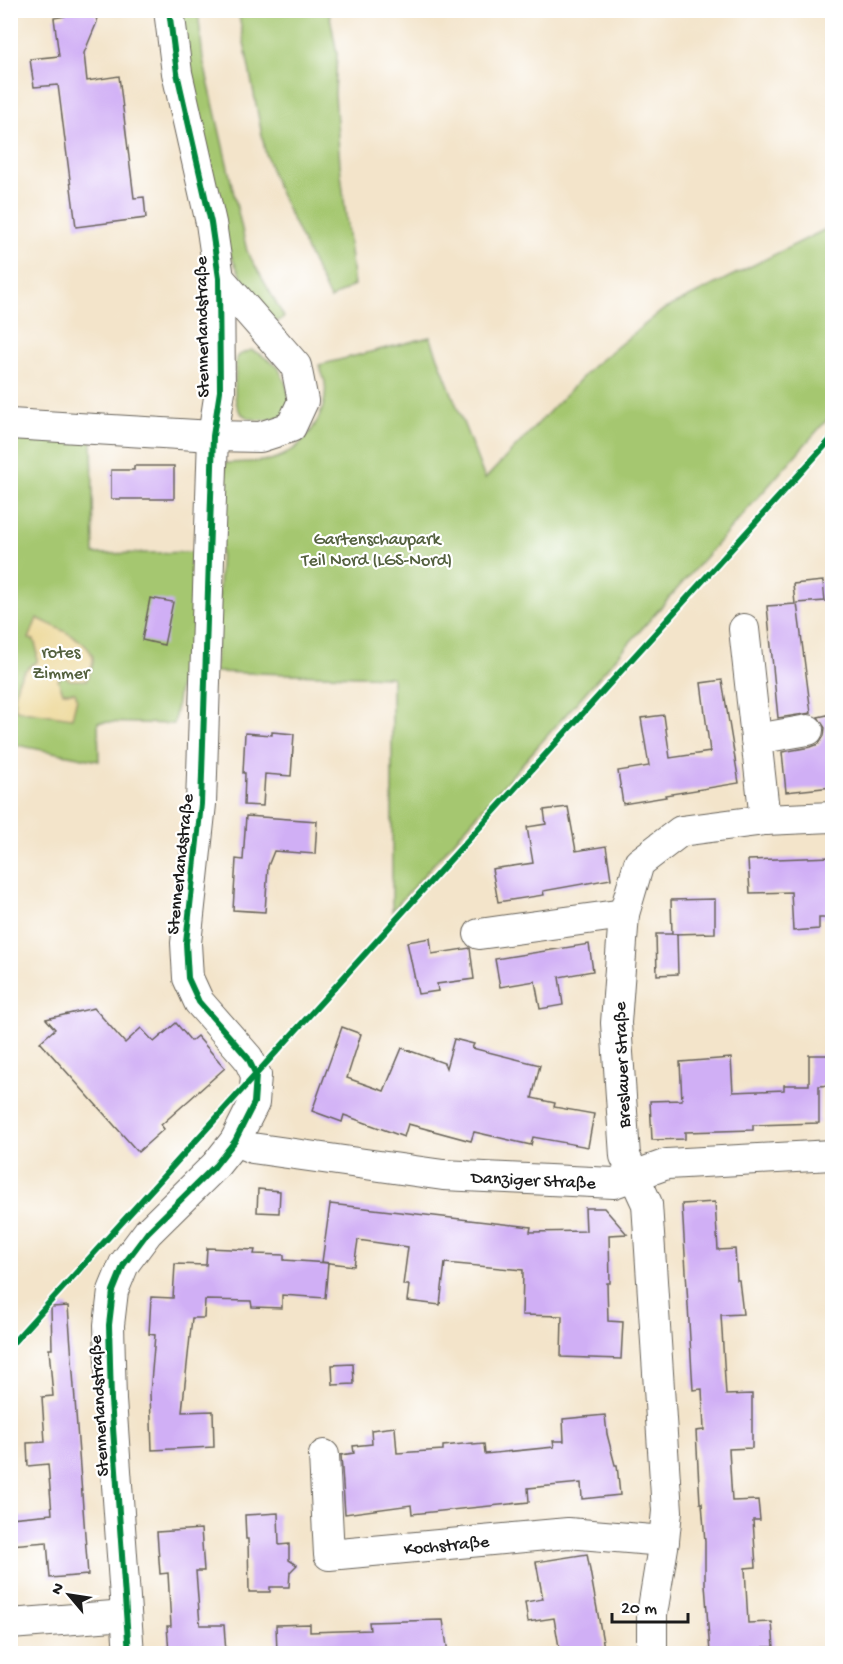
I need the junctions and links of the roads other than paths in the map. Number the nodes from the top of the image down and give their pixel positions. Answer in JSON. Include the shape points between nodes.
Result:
{"nodes":[{"id":1,"x":169,"y":10,"type":"edge"},
{"id":2,"x":219,"y":278,"type":"junction"},
{"id":3,"x":10,"y":424,"type":"edge"},
{"id":4,"x":213,"y":436,"type":"junction"},
{"id":5,"x":744,"y":629,"type":"dead end"},
{"id":6,"x":808,"y":730,"type":"dead end"},
{"id":7,"x":756,"y":739,"type":"junction"},
{"id":8,"x":832,"y":817,"type":"edge"},
{"id":9,"x":765,"y":820,"type":"junction"},
{"id":10,"x":624,"y":914,"type":"junction"},
{"id":11,"x":479,"y":934,"type":"dead end"},
{"id":12,"x":235,"y":1141,"type":"junction"},
{"id":13,"x":832,"y":1155,"type":"edge"},
{"id":14,"x":634,"y":1177,"type":"junction"},
{"id":15,"x":324,"y":1455,"type":"dead end"},
{"id":16,"x":664,"y":1541,"type":"junction"},
{"id":17,"x":126,"y":1615,"type":"junction"},
{"id":18,"x":10,"y":1624,"type":"edge"},
{"id":19,"x":129,"y":1653,"type":"edge"},
{"id":20,"x":652,"y":1653,"type":"edge"}],
"edges":[{"from":1,"to":2,"type":"street","name":"Stennerlandstraße","via":[[177,73],[211,223]]},
{"from":2,"to":4,"type":"street","name":"Stennerlandstraße","via":[[220,391]]},
{"from":2,"to":4,"type":"street","via":[[296,366],[303,401],[291,427],[260,437]]},
{"from":3,"to":4,"type":"street"},
{"from":4,"to":12,"type":"street","name":"Stennerlandstraße","via":[[201,804],[186,943],[188,978],[199,1002],[248,1058],[256,1075],[254,1103]]},
{"from":5,"to":7,"type":"street"},
{"from":6,"to":7,"type":"street"},
{"from":7,"to":9,"type":"street"},
{"from":8,"to":9,"type":"street","name":"Breslauer Straße"},
{"from":9,"to":10,"type":"street","name":"Breslauer Straße","via":[[681,831],[639,863]]},
{"from":10,"to":11,"type":"street"},
{"from":10,"to":14,"type":"street","name":"Breslauer Straße","via":[[616,1023],[625,1156]]},
{"from":12,"to":14,"type":"street","name":"Danziger Straße","via":[[252,1148],[442,1175],[614,1183]]},
{"from":12,"to":17,"type":"street","name":"Stennerlandstraße","via":[[148,1233],[124,1264],[113,1291],[109,1325],[111,1400]]},
{"from":13,"to":14,"type":"street","name":"Danziger Straße","via":[[667,1164]]},
{"from":14,"to":16,"type":"street","via":[[647,1204],[667,1511]]},
{"from":15,"to":16,"type":"street","name":"Kochstraße","via":[[329,1556],[568,1533]]},
{"from":16,"to":20,"type":"street","via":[[652,1614]]},
{"from":17,"to":18,"type":"street"},
{"from":17,"to":19,"type":"street","name":"Stennerlandstraße"}]}
